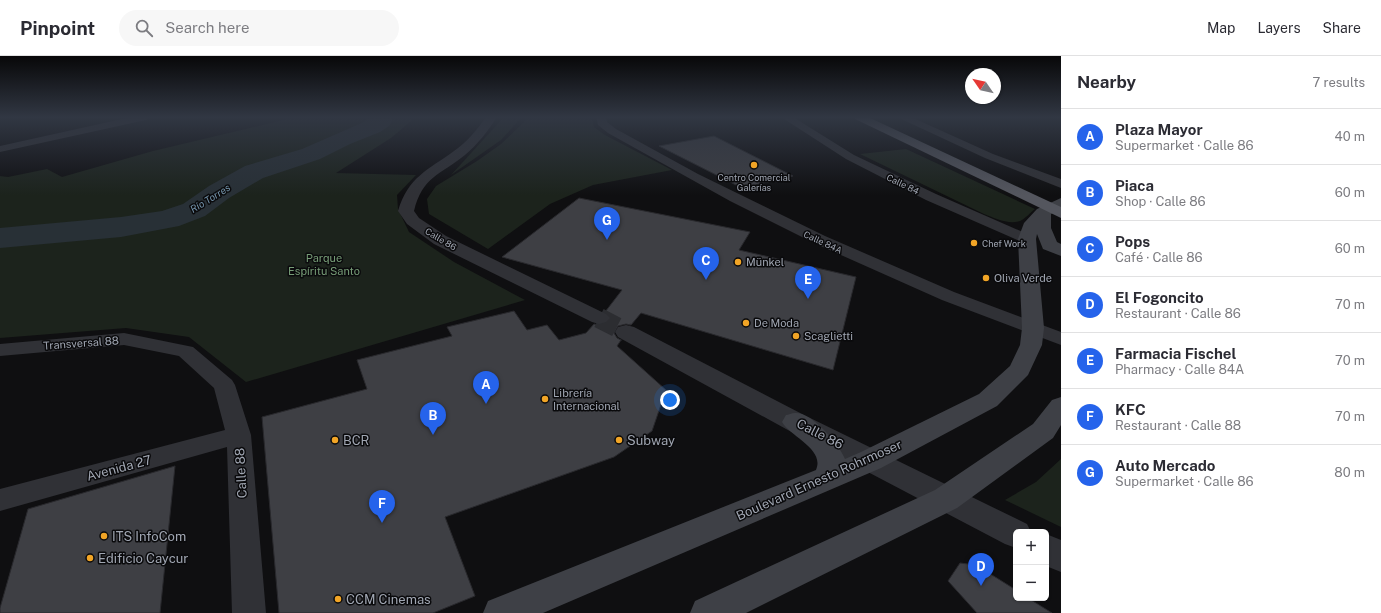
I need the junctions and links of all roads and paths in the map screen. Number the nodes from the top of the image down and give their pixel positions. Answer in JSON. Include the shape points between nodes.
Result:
{"nodes":[{"id":1,"x":31,"y":143,"type":"edge"},
{"id":2,"x":471,"y":143,"type":"edge"},
{"id":3,"x":634,"y":143,"type":"edge"},
{"id":4,"x":827,"y":143,"type":"edge"},
{"id":5,"x":914,"y":143,"type":"edge"},
{"id":6,"x":929,"y":143,"type":"edge"},
{"id":7,"x":960,"y":143,"type":"edge"},
{"id":8,"x":4,"y":149,"type":"edge"},
{"id":9,"x":1061,"y":184,"type":"edge"},
{"id":10,"x":1054,"y":208,"type":"edge"},
{"id":11,"x":1027,"y":239,"type":"junction"},
{"id":12,"x":1061,"y":251,"type":"edge"},
{"id":13,"x":600,"y":318,"type":"tunnel mouth"},
{"id":14,"x":1034,"y":328,"type":"junction"},
{"id":15,"x":626,"y":332,"type":"tunnel mouth"},
{"id":16,"x":1061,"y":339,"type":"edge"},
{"id":17,"x":0,"y":350,"type":"edge"},
{"id":18,"x":186,"y":351,"type":"joint"},
{"id":19,"x":1061,"y":406,"type":"edge"},
{"id":20,"x":795,"y":422,"type":"junction"},
{"id":21,"x":239,"y":435,"type":"junction"},
{"id":22,"x":871,"y":460,"type":"junction"},
{"id":23,"x":827,"y":479,"type":"junction"},
{"id":24,"x":946,"y":499,"type":"junction"},
{"id":25,"x":0,"y":500,"type":"edge"},
{"id":26,"x":1013,"y":532,"type":"edge"},
{"id":27,"x":1049,"y":551,"type":"edge"},
{"id":28,"x":1061,"y":557,"type":"edge"},
{"id":29,"x":249,"y":613,"type":"edge"},
{"id":30,"x":501,"y":613,"type":"edge"},
{"id":31,"x":708,"y":613,"type":"edge"}],
"edges":[{"from":1,"to":8,"type":"street"},
{"from":2,"to":13,"type":"street","name":"Calle 86","via":[[417,183],[408,200],[406,211],[413,220],[440,240]]},
{"from":3,"to":14,"type":"street","name":"Calle 84A","via":[[780,222],[846,253],[942,294]]},
{"from":4,"to":11,"type":"street","name":"Calle 84","via":[[931,197]]},
{"from":5,"to":10,"type":"highway"},
{"from":6,"to":10,"type":"highway"},
{"from":7,"to":9,"type":"street"},
{"from":10,"to":11,"type":"main road","name":"Boulevard Ernesto Rohrmoser","via":[[1032,223]]},
{"from":10,"to":12,"type":"main road","via":[[1043,228],[1049,245]]},
{"from":11,"to":14,"type":"main road","name":"Boulevard Ernesto Rohrmoser"},
{"from":14,"to":16,"type":"street","name":"Calle 84A"},
{"from":14,"to":22,"type":"main road","name":"Boulevard Ernesto Rohrmoser","via":[[1031,346],[1020,370],[988,400]]},
{"from":15,"to":20,"type":"street","name":"Calle 86"},
{"from":17,"to":18,"type":"street","name":"Transversal 88","via":[[124,339]]},
{"from":18,"to":21,"type":"street","name":"Calle 88","via":[[224,385]]},
{"from":19,"to":24,"type":"main road","via":[[1043,431]]},
{"from":20,"to":22,"type":"street","name":"Calle 86"},
{"from":20,"to":23,"type":"main road","via":[[820,442],[830,454],[832,466]]},
{"from":21,"to":25,"type":"street","name":"Avenida 27"},
{"from":21,"to":29,"type":"street","name":"Calle 88"},
{"from":22,"to":23,"type":"main road","name":"Boulevard Ernesto Rohrmoser"},
{"from":22,"to":24,"type":"street","name":"Calle 86"},
{"from":23,"to":30,"type":"main road","name":"Boulevard Ernesto Rohrmoser"},
{"from":24,"to":26,"type":"street","name":"Calle 86"},
{"from":24,"to":31,"type":"main road"},
{"from":27,"to":28,"type":"street"}]}
